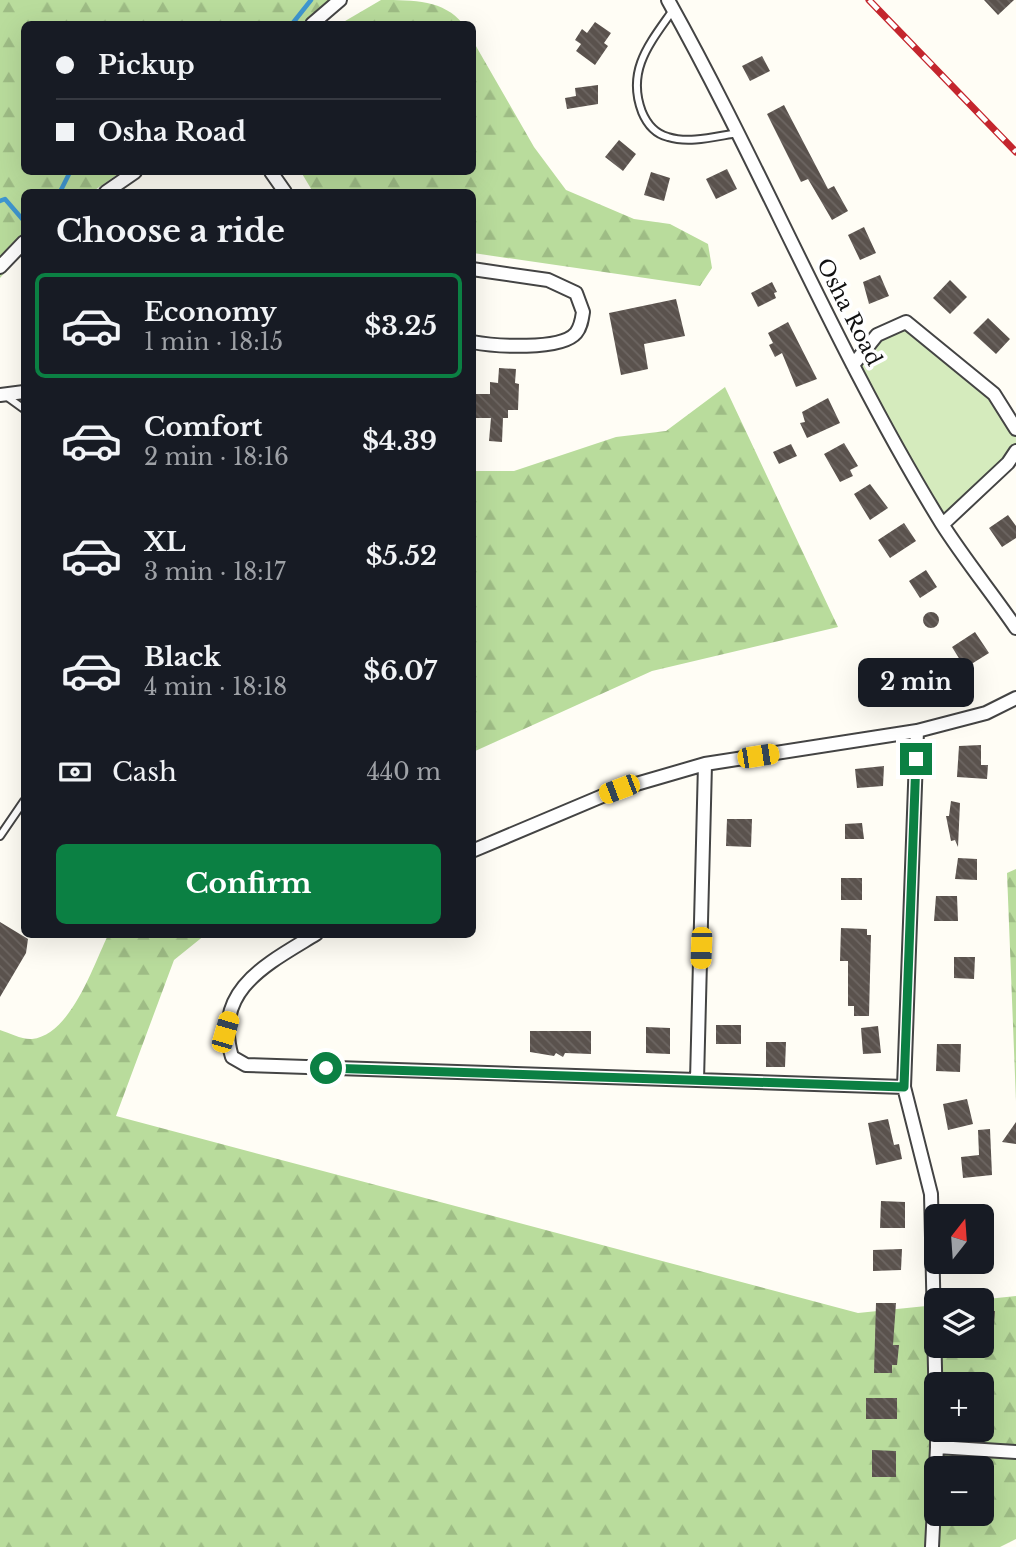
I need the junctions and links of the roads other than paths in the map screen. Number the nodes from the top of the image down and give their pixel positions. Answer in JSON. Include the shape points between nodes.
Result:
{"nodes":[{"id":1,"x":340,"y":0,"type":"edge"},
{"id":2,"x":671,"y":5,"type":"edge"},
{"id":3,"x":316,"y":21,"type":"edge"},
{"id":4,"x":738,"y":133,"type":"junction"},
{"id":5,"x":131,"y":175,"type":"edge"},
{"id":6,"x":110,"y":189,"type":"edge"},
{"id":7,"x":21,"y":245,"type":"edge"},
{"id":8,"x":0,"y":267,"type":"edge"},
{"id":9,"x":476,"y":270,"type":"edge"},
{"id":10,"x":476,"y":342,"type":"edge"},
{"id":11,"x":853,"y":365,"type":"junction"},
{"id":12,"x":21,"y":392,"type":"edge"},
{"id":13,"x":2,"y":395,"type":"edge"},
{"id":14,"x":21,"y":407,"type":"edge"},
{"id":15,"x":1016,"y":429,"type":"edge"},
{"id":16,"x":1016,"y":451,"type":"edge"},
{"id":17,"x":943,"y":524,"type":"junction"},
{"id":18,"x":1016,"y":628,"type":"edge"},
{"id":19,"x":1016,"y":698,"type":"edge"},
{"id":20,"x":916,"y":732,"type":"junction"},
{"id":21,"x":705,"y":764,"type":"junction"},
{"id":22,"x":21,"y":805,"type":"edge"},
{"id":23,"x":0,"y":836,"type":"edge"},
{"id":24,"x":476,"y":849,"type":"edge"},
{"id":25,"x":309,"y":938,"type":"edge"},
{"id":26,"x":697,"y":1080,"type":"junction"},
{"id":27,"x":904,"y":1087,"type":"junction"},
{"id":28,"x":935,"y":1372,"type":"edge"},
{"id":29,"x":937,"y":1442,"type":"edge"},
{"id":30,"x":937,"y":1447,"type":"junction"},
{"id":31,"x":1016,"y":1452,"type":"edge"},
{"id":32,"x":932,"y":1547,"type":"edge"}],
"edges":[{"from":1,"to":3,"type":"street"},
{"from":2,"to":4,"type":"street","name":"Osha Road"},
{"from":2,"to":4,"type":"lane","via":[[643,51],[636,75],[636,96],[644,117],[669,138],[692,140]]},
{"from":4,"to":11,"type":"street","name":"Osha Road"},
{"from":5,"to":6,"type":"street"},
{"from":7,"to":8,"type":"street"},
{"from":9,"to":10,"type":"street","via":[[548,280],[576,293],[583,312],[575,334],[564,341],[517,346]]},
{"from":11,"to":15,"type":"street","via":[[877,335],[906,322],[994,394]]},
{"from":11,"to":17,"type":"street","name":"Osha Road"},
{"from":12,"to":13,"type":"street"},
{"from":13,"to":14,"type":"lane"},
{"from":16,"to":17,"type":"street"},
{"from":17,"to":18,"type":"street","name":"Osha Road"},
{"from":19,"to":20,"type":"street","via":[[986,713]]},
{"from":20,"to":21,"type":"street"},
{"from":20,"to":27,"type":"street"},
{"from":21,"to":24,"type":"street","via":[[619,789]]},
{"from":21,"to":26,"type":"street"},
{"from":22,"to":23,"type":"lane"},
{"from":25,"to":26,"type":"street","via":[[258,969],[233,1004],[225,1032],[232,1057],[246,1065]]},
{"from":26,"to":27,"type":"street"},
{"from":27,"to":28,"type":"street","via":[[932,1194]]},
{"from":29,"to":30,"type":"street"},
{"from":30,"to":31,"type":"street"},
{"from":30,"to":32,"type":"street"}]}
